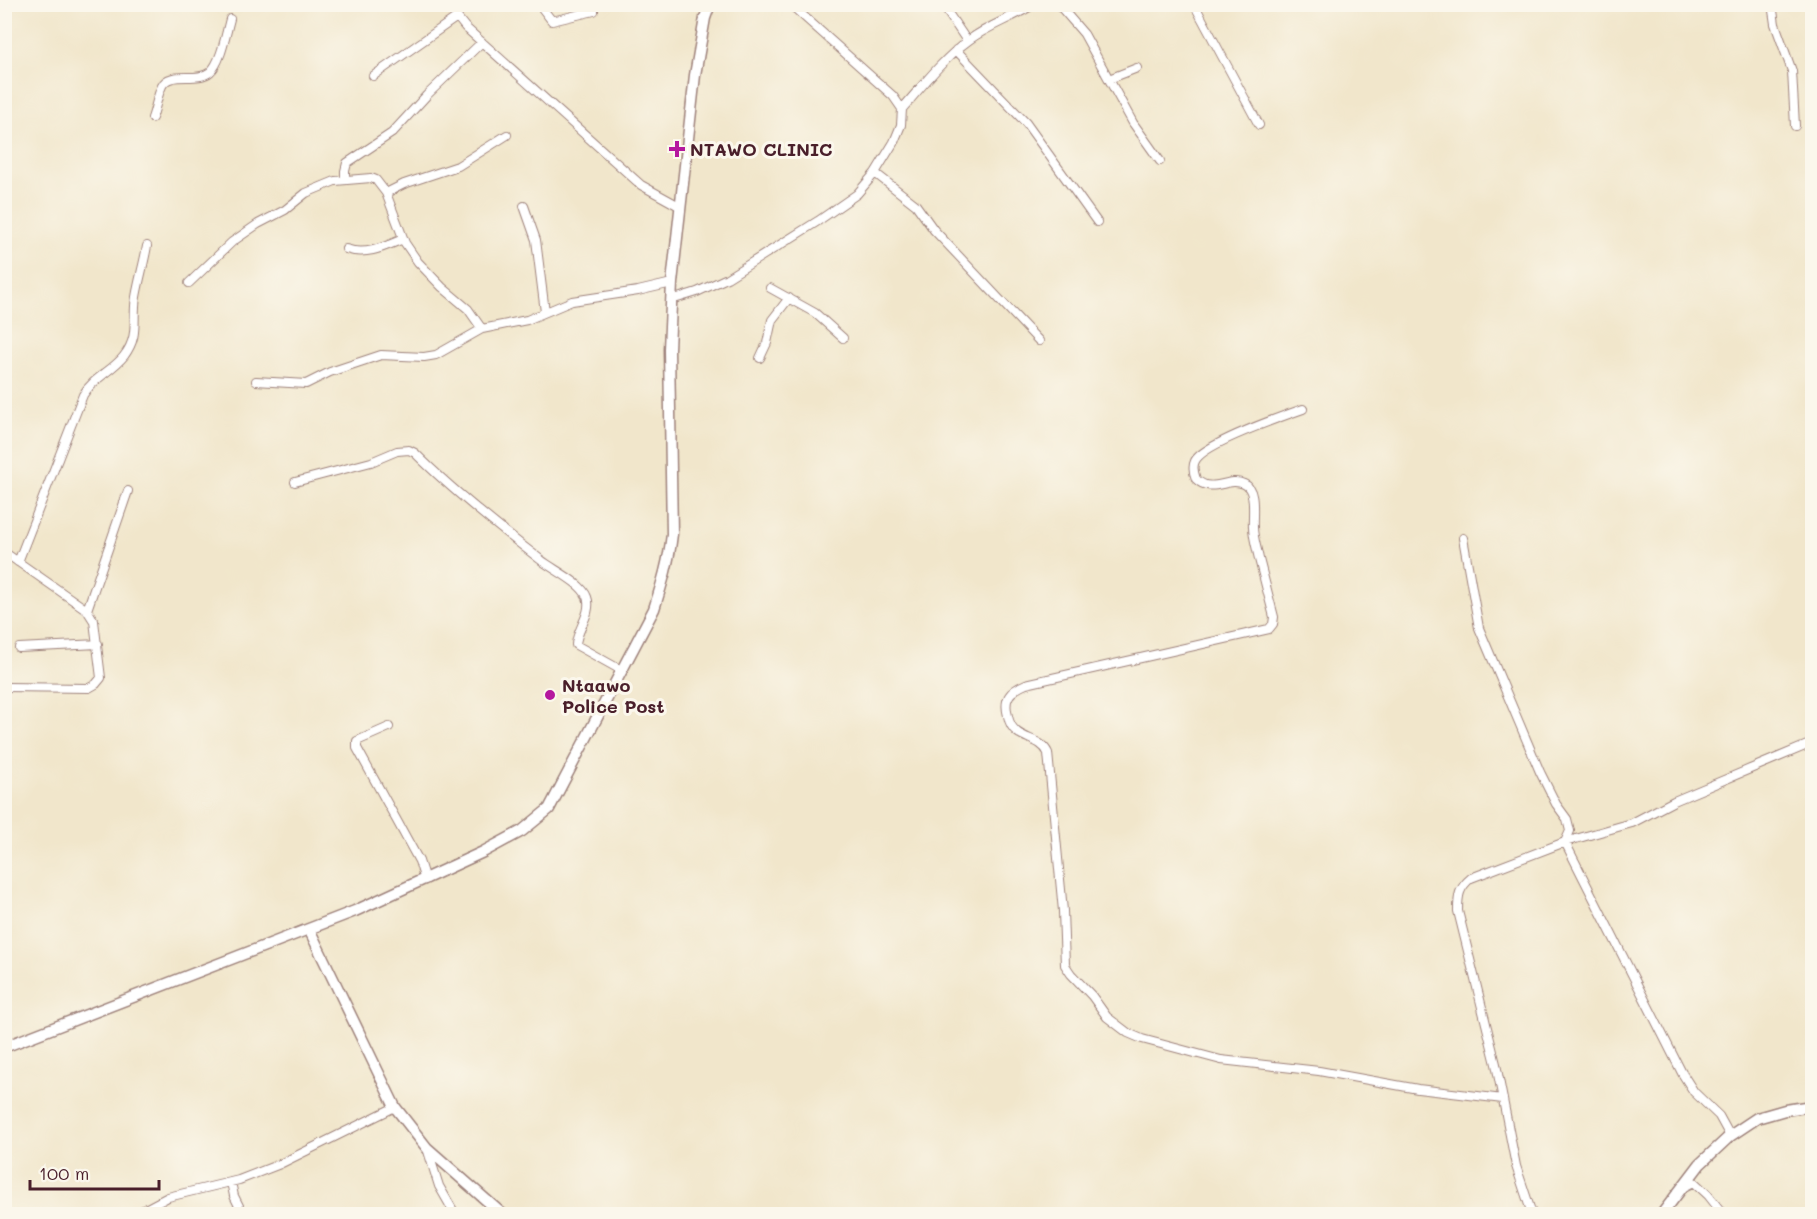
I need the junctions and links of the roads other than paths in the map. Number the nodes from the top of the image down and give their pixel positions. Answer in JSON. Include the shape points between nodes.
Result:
{"nodes":[{"id":1,"x":453,"y":4,"type":"edge"},
{"id":2,"x":547,"y":4,"type":"edge"},
{"id":3,"x":710,"y":4,"type":"edge"},
{"id":4,"x":790,"y":4,"type":"edge"},
{"id":5,"x":942,"y":4,"type":"edge"},
{"id":6,"x":1034,"y":4,"type":"edge"},
{"id":7,"x":1058,"y":4,"type":"edge"},
{"id":8,"x":1194,"y":4,"type":"edge"},
{"id":9,"x":1772,"y":4,"type":"edge"},
{"id":10,"x":594,"y":11,"type":"dead end"},
{"id":11,"x":457,"y":17,"type":"junction"},
{"id":12,"x":230,"y":19,"type":"dead end"},
{"id":13,"x":967,"y":41,"type":"junction"},
{"id":14,"x":482,"y":42,"type":"junction"},
{"id":15,"x":956,"y":51,"type":"junction"},
{"id":16,"x":1137,"y":68,"type":"dead end"},
{"id":17,"x":373,"y":76,"type":"dead end"},
{"id":18,"x":1109,"y":79,"type":"junction"},
{"id":19,"x":902,"y":109,"type":"junction"},
{"id":20,"x":152,"y":118,"type":"dead end"},
{"id":21,"x":1259,"y":124,"type":"dead end"},
{"id":22,"x":1795,"y":126,"type":"dead end"},
{"id":23,"x":507,"y":135,"type":"dead end"},
{"id":24,"x":1160,"y":161,"type":"dead end"},
{"id":25,"x":875,"y":173,"type":"junction"},
{"id":26,"x":345,"y":180,"type":"junction"},
{"id":27,"x":386,"y":193,"type":"junction"},
{"id":28,"x":524,"y":206,"type":"dead end"},
{"id":29,"x":679,"y":206,"type":"junction"},
{"id":30,"x":1097,"y":222,"type":"dead end"},
{"id":31,"x":403,"y":239,"type":"junction"},
{"id":32,"x":147,"y":246,"type":"dead end"},
{"id":33,"x":346,"y":249,"type":"dead end"},
{"id":34,"x":189,"y":283,"type":"dead end"},
{"id":35,"x":672,"y":283,"type":"junction"},
{"id":36,"x":770,"y":288,"type":"dead end"},
{"id":37,"x":789,"y":298,"type":"junction"},
{"id":38,"x":671,"y":300,"type":"junction"},
{"id":39,"x":545,"y":312,"type":"junction"},
{"id":40,"x":482,"y":329,"type":"junction"},
{"id":41,"x":843,"y":338,"type":"dead end"},
{"id":42,"x":1039,"y":341,"type":"dead end"},
{"id":43,"x":760,"y":358,"type":"dead end"},
{"id":44,"x":256,"y":381,"type":"dead end"},
{"id":45,"x":1303,"y":409,"type":"dead end"},
{"id":46,"x":295,"y":482,"type":"dead end"},
{"id":47,"x":128,"y":492,"type":"dead end"},
{"id":48,"x":1462,"y":538,"type":"dead end"},
{"id":49,"x":4,"y":552,"type":"edge"},
{"id":50,"x":18,"y":562,"type":"junction"},
{"id":51,"x":87,"y":610,"type":"junction"},
{"id":52,"x":98,"y":644,"type":"junction"},
{"id":53,"x":19,"y":648,"type":"dead end"},
{"id":54,"x":621,"y":670,"type":"junction"},
{"id":55,"x":4,"y":687,"type":"edge"},
{"id":56,"x":389,"y":727,"type":"dead end"},
{"id":57,"x":1812,"y":743,"type":"edge"},
{"id":58,"x":1565,"y":842,"type":"junction"},
{"id":59,"x":425,"y":880,"type":"junction"},
{"id":60,"x":309,"y":929,"type":"junction"},
{"id":61,"x":4,"y":1047,"type":"edge"},
{"id":62,"x":1503,"y":1099,"type":"junction"},
{"id":63,"x":1812,"y":1106,"type":"edge"},
{"id":64,"x":395,"y":1107,"type":"junction"},
{"id":65,"x":1731,"y":1136,"type":"junction"},
{"id":66,"x":427,"y":1148,"type":"junction"},
{"id":67,"x":231,"y":1182,"type":"junction"},
{"id":68,"x":1681,"y":1188,"type":"junction"},
{"id":69,"x":136,"y":1215,"type":"edge"},
{"id":70,"x":243,"y":1215,"type":"edge"},
{"id":71,"x":455,"y":1215,"type":"edge"},
{"id":72,"x":502,"y":1215,"type":"edge"},
{"id":73,"x":1532,"y":1215,"type":"edge"},
{"id":74,"x":1662,"y":1215,"type":"edge"},
{"id":75,"x":1723,"y":1215,"type":"edge"}],
"edges":[{"from":1,"to":11,"type":"street"},
{"from":2,"to":10,"type":"street","via":[[542,8],[552,21]]},
{"from":3,"to":29,"type":"street","via":[[695,75]]},
{"from":4,"to":19,"type":"street","via":[[893,96]]},
{"from":5,"to":13,"type":"street"},
{"from":6,"to":13,"type":"street"},
{"from":7,"to":18,"type":"street","via":[[1084,34]]},
{"from":8,"to":21,"type":"street"},
{"from":9,"to":22,"type":"street","via":[[1792,71]]},
{"from":11,"to":14,"type":"street"},
{"from":11,"to":17,"type":"street"},
{"from":12,"to":20,"type":"street","via":[[211,71],[169,79],[162,85]]},
{"from":13,"to":15,"type":"street"},
{"from":14,"to":26,"type":"street","via":[[392,133],[348,163]]},
{"from":14,"to":29,"type":"street","via":[[641,185]]},
{"from":15,"to":19,"type":"street"},
{"from":15,"to":30,"type":"street","via":[[1026,123]]},
{"from":16,"to":18,"type":"street"},
{"from":18,"to":24,"type":"street"},
{"from":19,"to":25,"type":"street","via":[[894,142]]},
{"from":23,"to":27,"type":"street","via":[[458,166]]},
{"from":25,"to":38,"type":"street","via":[[857,194],[727,278]]},
{"from":25,"to":42,"type":"street","via":[[916,205],[934,230]]},
{"from":26,"to":27,"type":"street","via":[[371,178]]},
{"from":26,"to":34,"type":"street","via":[[306,193],[258,224],[232,242]]},
{"from":27,"to":31,"type":"street"},
{"from":28,"to":39,"type":"street","via":[[536,240]]},
{"from":29,"to":35,"type":"street"},
{"from":31,"to":33,"type":"street","via":[[375,250],[357,253]]},
{"from":31,"to":40,"type":"street","via":[[418,262],[468,309]]},
{"from":32,"to":50,"type":"street","via":[[131,345],[83,395]]},
{"from":35,"to":38,"type":"street"},
{"from":35,"to":39,"type":"street","via":[[572,300]]},
{"from":36,"to":37,"type":"street"},
{"from":37,"to":41,"type":"street","via":[[815,313]]},
{"from":37,"to":43,"type":"street","via":[[772,320]]},
{"from":38,"to":54,"type":"street","via":[[669,555],[654,609]]},
{"from":39,"to":40,"type":"street","via":[[527,320]]},
{"from":40,"to":44,"type":"street","via":[[436,355],[381,354],[306,384]]},
{"from":45,"to":62,"type":"street","via":[[1262,423],[1207,450],[1195,459],[1194,465],[1196,479],[1205,486],[1243,483],[1249,487],[1252,530],[1274,617],[1269,629],[1026,684],[1008,696],[1005,707],[1009,723],[1048,753],[1065,965],[1107,1017],[1143,1039],[1221,1060]]},
{"from":46,"to":54,"type":"street","via":[[398,451],[415,453],[541,560],[582,588],[588,607],[576,645]]},
{"from":47,"to":51,"type":"street"},
{"from":48,"to":58,"type":"street","via":[[1479,628],[1540,772],[1567,819],[1570,831]]},
{"from":49,"to":50,"type":"street"},
{"from":50,"to":51,"type":"street"},
{"from":51,"to":52,"type":"street","via":[[94,621]]},
{"from":52,"to":53,"type":"street"},
{"from":52,"to":55,"type":"street","via":[[100,678],[89,688]]},
{"from":54,"to":59,"type":"street","via":[[549,809],[522,831]]},
{"from":56,"to":59,"type":"street","via":[[357,741],[357,748],[419,861]]},
{"from":57,"to":58,"type":"street","via":[[1674,801],[1632,823]]},
{"from":58,"to":62,"type":"street","via":[[1471,878],[1460,887],[1458,911]]},
{"from":58,"to":65,"type":"street","via":[[1682,1073]]},
{"from":59,"to":60,"type":"street"},
{"from":60,"to":61,"type":"street"},
{"from":60,"to":64,"type":"street"},
{"from":62,"to":73,"type":"street","via":[[1516,1166]]},
{"from":63,"to":65,"type":"street","via":[[1757,1118]]},
{"from":64,"to":66,"type":"street"},
{"from":64,"to":67,"type":"street","via":[[280,1164]]},
{"from":65,"to":68,"type":"street"},
{"from":66,"to":71,"type":"street"},
{"from":66,"to":72,"type":"street"},
{"from":67,"to":69,"type":"street","via":[[168,1197]]},
{"from":67,"to":70,"type":"street"},
{"from":68,"to":74,"type":"street"},
{"from":68,"to":75,"type":"street","via":[[1694,1182]]}]}
